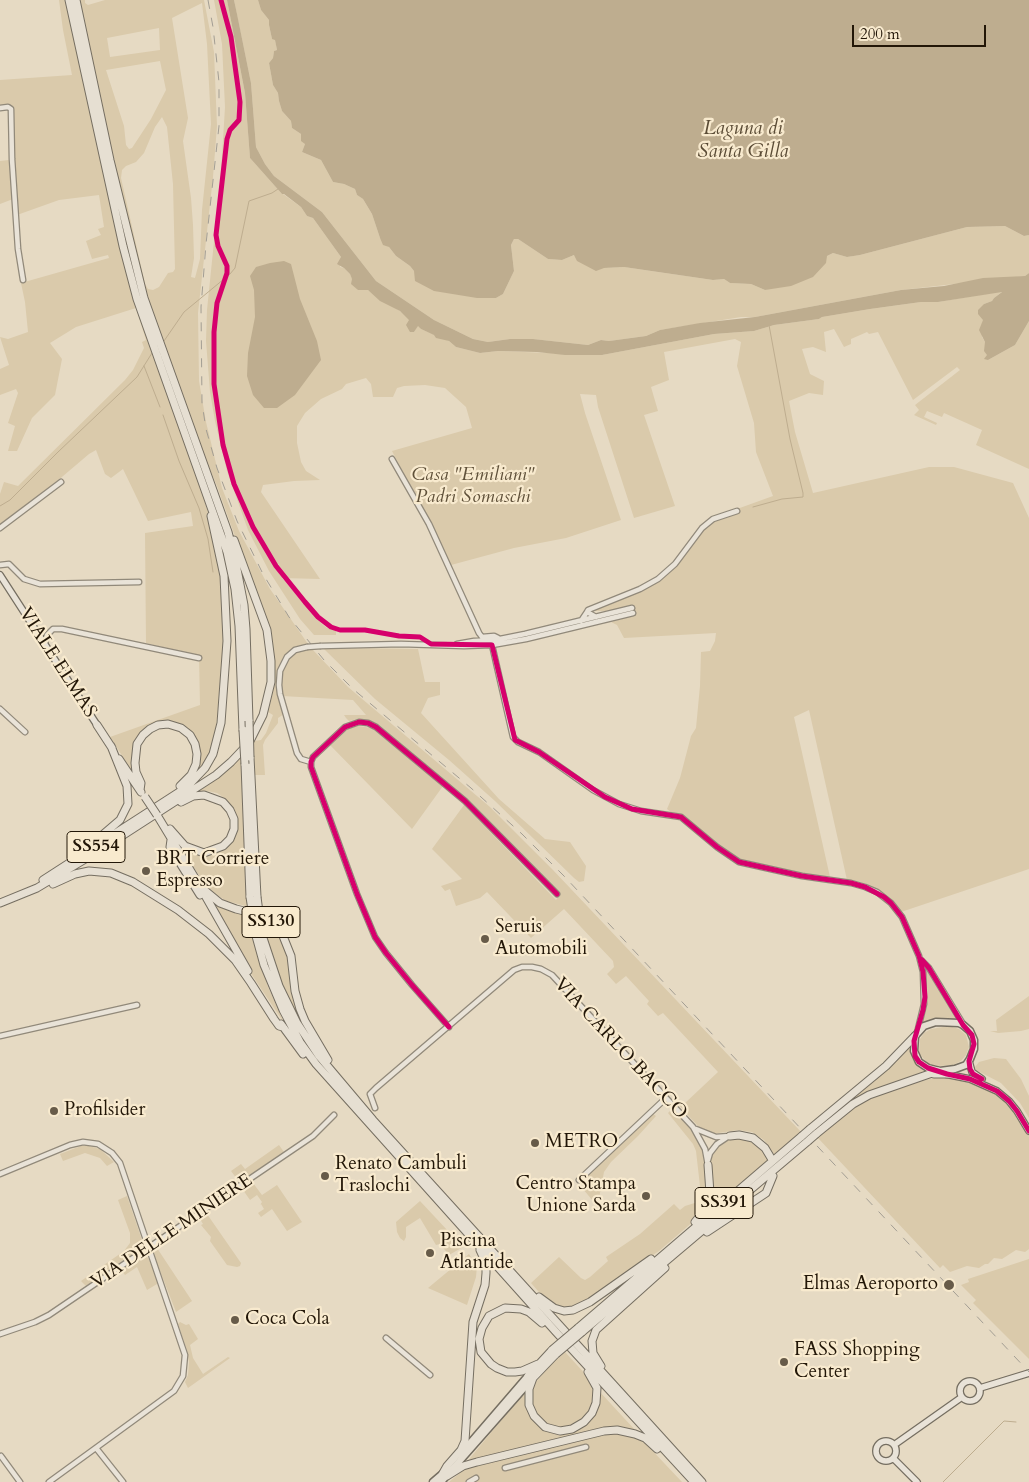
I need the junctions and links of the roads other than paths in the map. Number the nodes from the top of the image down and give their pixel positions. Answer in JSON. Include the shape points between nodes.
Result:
{"nodes":[{"id":1,"x":69,"y":0,"type":"edge"},
{"id":2,"x":76,"y":0,"type":"edge"},
{"id":3,"x":0,"y":108,"type":"edge"},
{"id":4,"x":23,"y":280,"type":"dead end"},
{"id":5,"x":141,"y":299,"type":"junction"},
{"id":6,"x":195,"y":452,"type":"junction"},
{"id":7,"x":392,"y":459,"type":"dead end"},
{"id":8,"x":61,"y":482,"type":"dead end"},
{"id":9,"x":210,"y":501,"type":"junction"},
{"id":10,"x":736,"y":511,"type":"dead end"},
{"id":11,"x":0,"y":528,"type":"edge"},
{"id":12,"x":228,"y":532,"type":"junction"},
{"id":13,"x":0,"y":565,"type":"edge"},
{"id":14,"x":0,"y":575,"type":"edge"},
{"id":15,"x":139,"y":582,"type":"dead end"},
{"id":16,"x":587,"y":612,"type":"junction"},
{"id":17,"x":596,"y":617,"type":"junction"},
{"id":18,"x":581,"y":621,"type":"junction"},
{"id":19,"x":479,"y":633,"type":"junction"},
{"id":20,"x":499,"y":638,"type":"junction"},
{"id":21,"x":44,"y":643,"type":"junction"},
{"id":22,"x":474,"y":643,"type":"junction"},
{"id":23,"x":492,"y":644,"type":"junction"},
{"id":24,"x":199,"y":658,"type":"dead end"},
{"id":25,"x":0,"y":709,"type":"edge"},
{"id":26,"x":97,"y":725,"type":"joint"},
{"id":27,"x":25,"y":732,"type":"dead end"},
{"id":28,"x":110,"y":746,"type":"junction"},
{"id":29,"x":311,"y":762,"type":"junction"},
{"id":30,"x":188,"y":789,"type":"junction"},
{"id":31,"x":140,"y":790,"type":"junction"},
{"id":32,"x":169,"y":805,"type":"junction"},
{"id":33,"x":158,"y":806,"type":"junction"},
{"id":34,"x":166,"y":827,"type":"junction"},
{"id":35,"x":171,"y":839,"type":"junction"},
{"id":36,"x":50,"y":876,"type":"junction"},
{"id":37,"x":198,"y":883,"type":"junction"},
{"id":38,"x":557,"y":894,"type":"dead end"},
{"id":39,"x":254,"y":897,"type":"junction"},
{"id":40,"x":206,"y":898,"type":"junction"},
{"id":41,"x":0,"y":899,"type":"edge"},
{"id":42,"x":14,"y":899,"type":"junction"},
{"id":43,"x":0,"y":904,"type":"edge"},
{"id":44,"x":919,"y":956,"type":"junction"},
{"id":45,"x":138,"y":1005,"type":"dead end"},
{"id":46,"x":963,"y":1025,"type":"junction"},
{"id":47,"x":283,"y":1027,"type":"junction"},
{"id":48,"x":449,"y":1027,"type":"junction"},
{"id":49,"x":916,"y":1035,"type":"junction"},
{"id":50,"x":0,"y":1036,"type":"edge"},
{"id":51,"x":969,"y":1061,"type":"junction"},
{"id":52,"x":942,"y":1072,"type":"junction"},
{"id":53,"x":338,"y":1085,"type":"junction"},
{"id":54,"x":666,"y":1098,"type":"junction"},
{"id":55,"x":374,"y":1108,"type":"dead end"},
{"id":56,"x":334,"y":1115,"type":"dead end"},
{"id":57,"x":1029,"y":1124,"type":"edge"},
{"id":58,"x":693,"y":1127,"type":"junction"},
{"id":59,"x":813,"y":1131,"type":"junction"},
{"id":60,"x":1029,"y":1131,"type":"edge"},
{"id":61,"x":730,"y":1136,"type":"junction"},
{"id":62,"x":771,"y":1158,"type":"dead end"},
{"id":63,"x":708,"y":1165,"type":"junction"},
{"id":64,"x":0,"y":1174,"type":"edge"},
{"id":65,"x":773,"y":1176,"type":"dead end"},
{"id":66,"x":579,"y":1180,"type":"dead end"},
{"id":67,"x":689,"y":1237,"type":"junction"},
{"id":68,"x":475,"y":1241,"type":"junction"},
{"id":69,"x":148,"y":1248,"type":"junction"},
{"id":70,"x":668,"y":1256,"type":"junction"},
{"id":71,"x":514,"y":1275,"type":"junction"},
{"id":72,"x":556,"y":1332,"type":"junction"},
{"id":73,"x":0,"y":1334,"type":"edge"},
{"id":74,"x":386,"y":1338,"type":"dead end"},
{"id":75,"x":554,"y":1352,"type":"junction"},
{"id":76,"x":580,"y":1359,"type":"junction"},
{"id":77,"x":538,"y":1364,"type":"junction"},
{"id":78,"x":1029,"y":1373,"type":"edge"},
{"id":79,"x":430,"y":1375,"type":"dead end"},
{"id":80,"x":531,"y":1378,"type":"junction"},
{"id":81,"x":610,"y":1381,"type":"junction"},
{"id":82,"x":980,"y":1388,"type":"junction"},
{"id":83,"x":962,"y":1396,"type":"junction"},
{"id":84,"x":894,"y":1445,"type":"junction"},
{"id":85,"x":96,"y":1448,"type":"junction"},
{"id":86,"x":586,"y":1448,"type":"dead end"},
{"id":87,"x":1,"y":1456,"type":"edge"},
{"id":88,"x":893,"y":1458,"type":"junction"},
{"id":89,"x":505,"y":1468,"type":"dead end"},
{"id":90,"x":682,"y":1469,"type":"junction"},
{"id":91,"x":445,"y":1475,"type":"junction"},
{"id":92,"x":476,"y":1478,"type":"dead end"},
{"id":93,"x":20,"y":1482,"type":"edge"},
{"id":94,"x":49,"y":1482,"type":"edge"},
{"id":95,"x":123,"y":1482,"type":"edge"},
{"id":96,"x":433,"y":1482,"type":"edge"},
{"id":97,"x":441,"y":1482,"type":"edge"},
{"id":98,"x":469,"y":1482,"type":"edge"},
{"id":99,"x":694,"y":1482,"type":"edge"},
{"id":100,"x":702,"y":1482,"type":"edge"},
{"id":101,"x":917,"y":1482,"type":"edge"}],
"edges":[{"from":1,"to":5,"type":"highway","via":[[118,227]]},
{"from":2,"to":5,"type":"highway"},
{"from":3,"to":4,"type":"street","via":[[11,109],[16,231]]},
{"from":5,"to":6,"type":"highway"},
{"from":6,"to":9,"type":"highway"},
{"from":6,"to":12,"type":"highway"},
{"from":7,"to":19,"type":"street","via":[[429,524]]},
{"from":8,"to":11,"type":"street"},
{"from":9,"to":30,"type":"highway","via":[[226,593],[222,723],[210,762]]},
{"from":9,"to":39,"type":"highway","bridge":true,"via":[[235,589]]},
{"from":10,"to":16,"type":"street","via":[[714,519],[702,528],[675,564],[658,579]]},
{"from":12,"to":30,"type":"highway","via":[[234,538],[267,630],[271,682],[263,715],[249,743],[216,775]]},
{"from":12,"to":39,"type":"highway","bridge":true,"via":[[237,566],[246,629]]},
{"from":13,"to":15,"type":"street","via":[[9,564],[24,579],[40,584]]},
{"from":14,"to":21,"type":"main road","name":"VIALE ELMAS"},
{"from":16,"to":17,"type":"street"},
{"from":16,"to":18,"type":"street"},
{"from":17,"to":18,"type":"street"},
{"from":17,"to":23,"type":"street","via":[[633,611],[526,639]]},
{"from":18,"to":20,"type":"street"},
{"from":19,"to":20,"type":"street","via":[[482,637]]},
{"from":19,"to":22,"type":"street"},
{"from":20,"to":22,"type":"street"},
{"from":21,"to":24,"type":"street","via":[[53,629],[62,629]]},
{"from":21,"to":26,"type":"main road","name":"VIALE ELMAS"},
{"from":22,"to":23,"type":"street"},
{"from":22,"to":29,"type":"street","bridge":true,"via":[[321,646],[295,650],[286,657],[280,671],[280,694],[297,753],[301,759]]},
{"from":23,"to":44,"type":"street","via":[[513,736],[518,742],[619,804],[687,821],[739,862],[877,892],[902,917]]},
{"from":25,"to":27,"type":"street"},
{"from":26,"to":28,"type":"highway"},
{"from":28,"to":31,"type":"highway"},
{"from":28,"to":36,"type":"highway","via":[[127,786],[126,811],[113,828]]},
{"from":29,"to":38,"type":"street","via":[[345,727],[359,722],[376,727],[465,801]]},
{"from":29,"to":48,"type":"street","via":[[375,937]]},
{"from":30,"to":32,"type":"highway","number":"SS554"},
{"from":30,"to":33,"type":"highway","number":"SS554"},
{"from":31,"to":33,"type":"highway","via":[[136,772],[137,744],[143,735],[158,725],[181,728],[195,744],[196,764],[186,782],[161,799]]},
{"from":31,"to":34,"type":"highway","bridge":true},
{"from":32,"to":34,"type":"highway","via":[[193,796],[213,797],[230,810],[234,829],[223,846],[204,853],[185,846]]},
{"from":32,"to":42,"type":"highway","number":"SS554","via":[[56,878]]},
{"from":33,"to":36,"type":"highway","number":"SS554"},
{"from":34,"to":35,"type":"highway","number":"SS130"},
{"from":35,"to":37,"type":"highway","number":"SS130"},
{"from":35,"to":40,"type":"highway","via":[[170,847],[183,869],[201,896]]},
{"from":36,"to":41,"type":"highway","number":"SS554"},
{"from":37,"to":40,"type":"highway","number":"SS130"},
{"from":37,"to":53,"type":"highway","number":"SS130","via":[[220,903],[267,919],[283,936],[291,956],[300,1009],[337,1073]]},
{"from":39,"to":53,"type":"highway","bridge":true,"via":[[259,936],[279,986],[293,1015]]},
{"from":40,"to":47,"type":"highway","number":"SS130"},
{"from":42,"to":43,"type":"highway","number":"SS554"},
{"from":42,"to":47,"type":"highway","via":[[30,896],[75,874],[89,871],[122,876],[178,910],[209,934],[243,970],[274,1019]]},
{"from":44,"to":46,"type":"street"},
{"from":44,"to":49,"type":"street","via":[[925,996]]},
{"from":45,"to":50,"type":"street"},
{"from":46,"to":49,"type":"main road","via":[[936,1022],[924,1026]]},
{"from":46,"to":51,"type":"main road","via":[[974,1040]]},
{"from":47,"to":53,"type":"highway","number":"SS130","via":[[330,1086]]},
{"from":48,"to":54,"type":"street","name":"VIA CARLO BACCO","via":[[514,970],[532,966],[542,969]]},
{"from":48,"to":55,"type":"street","name":"VIA CARLO BACCO","via":[[370,1094]]},
{"from":49,"to":52,"type":"main road","via":[[915,1056],[923,1066]]},
{"from":49,"to":59,"type":"highway","number":"SS391"},
{"from":51,"to":52,"type":"main road"},
{"from":51,"to":57,"type":"main road","via":[[974,1074],[1006,1093]]},
{"from":52,"to":59,"type":"highway","number":"SS391","via":[[869,1095]]},
{"from":52,"to":60,"type":"main road","via":[[998,1091],[1018,1111]]},
{"from":53,"to":68,"type":"highway","number":"SS130"},
{"from":53,"to":71,"type":"highway","number":"SS130"},
{"from":54,"to":58,"type":"street","name":"VIA CARLO BACCO"},
{"from":54,"to":66,"type":"street"},
{"from":56,"to":69,"type":"street","name":"VIA DELLE MINIERE","via":[[313,1136]]},
{"from":58,"to":61,"type":"street","via":[[716,1137]]},
{"from":58,"to":63,"type":"street","via":[[705,1149]]},
{"from":59,"to":67,"type":"highway","number":"SS391","bridge":true},
{"from":61,"to":62,"type":"highway","via":[[753,1138],[766,1148]]},
{"from":61,"to":63,"type":"street","via":[[717,1144]]},
{"from":63,"to":67,"type":"highway","via":[[708,1200],[701,1216],[690,1227]]},
{"from":64,"to":69,"type":"street","via":[[70,1145],[83,1142],[98,1144],[120,1163]]},
{"from":65,"to":67,"type":"highway","via":[[766,1193],[696,1240]]},
{"from":67,"to":70,"type":"highway","number":"SS391"},
{"from":68,"to":72,"type":"highway","number":"SS130"},
{"from":68,"to":91,"type":"highway","via":[[486,1262],[486,1273],[473,1322],[465,1441],[447,1466]]},
{"from":69,"to":73,"type":"street","name":"VIA DELLE MINIERE","via":[[49,1314]]},
{"from":69,"to":85,"type":"street","via":[[183,1348],[184,1369],[174,1391]]},
{"from":70,"to":71,"type":"highway","via":[[658,1254],[590,1302],[573,1310],[554,1308],[524,1280]]},
{"from":70,"to":75,"type":"highway","number":"SS391","bridge":true},
{"from":70,"to":81,"type":"highway","via":[[668,1265],[596,1330],[592,1341],[593,1353]]},
{"from":71,"to":81,"type":"highway","number":"SS130"},
{"from":72,"to":76,"type":"highway","number":"SS130"},
{"from":72,"to":77,"type":"highway","via":[[549,1331],[530,1312],[511,1308],[489,1316],[482,1328],[479,1339],[481,1352],[497,1368],[515,1372]]},
{"from":74,"to":79,"type":"street"},
{"from":75,"to":77,"type":"highway","number":"SS391"},
{"from":75,"to":80,"type":"highway","number":"SS391"},
{"from":76,"to":80,"type":"highway","via":[[597,1388],[596,1403],[592,1414],[572,1429],[560,1431],[545,1427],[534,1416],[529,1405]]},
{"from":76,"to":90,"type":"highway","number":"SS130"},
{"from":77,"to":80,"type":"highway","number":"SS391"},
{"from":78,"to":82,"type":"main road"},
{"from":80,"to":91,"type":"main road"},
{"from":81,"to":100,"type":"highway","number":"SS130"},
{"from":82,"to":83,"type":"main road","via":[[979,1396],[974,1400]]},
{"from":82,"to":83,"type":"main road","via":[[966,1382],[961,1387]]},
{"from":83,"to":84,"type":"main road"},
{"from":84,"to":88,"type":"main road"},
{"from":84,"to":88,"type":"main road","via":[[885,1441],[876,1450],[880,1459]]},
{"from":85,"to":94,"type":"street"},
{"from":85,"to":95,"type":"street"},
{"from":86,"to":89,"type":"street"},
{"from":87,"to":93,"type":"street"},
{"from":88,"to":101,"type":"main road"},
{"from":90,"to":91,"type":"highway","via":[[674,1466],[645,1438],[617,1430],[477,1462]]},
{"from":90,"to":99,"type":"highway","number":"SS130"},
{"from":91,"to":96,"type":"main road"},
{"from":91,"to":97,"type":"main road"},
{"from":92,"to":98,"type":"street"}]}
